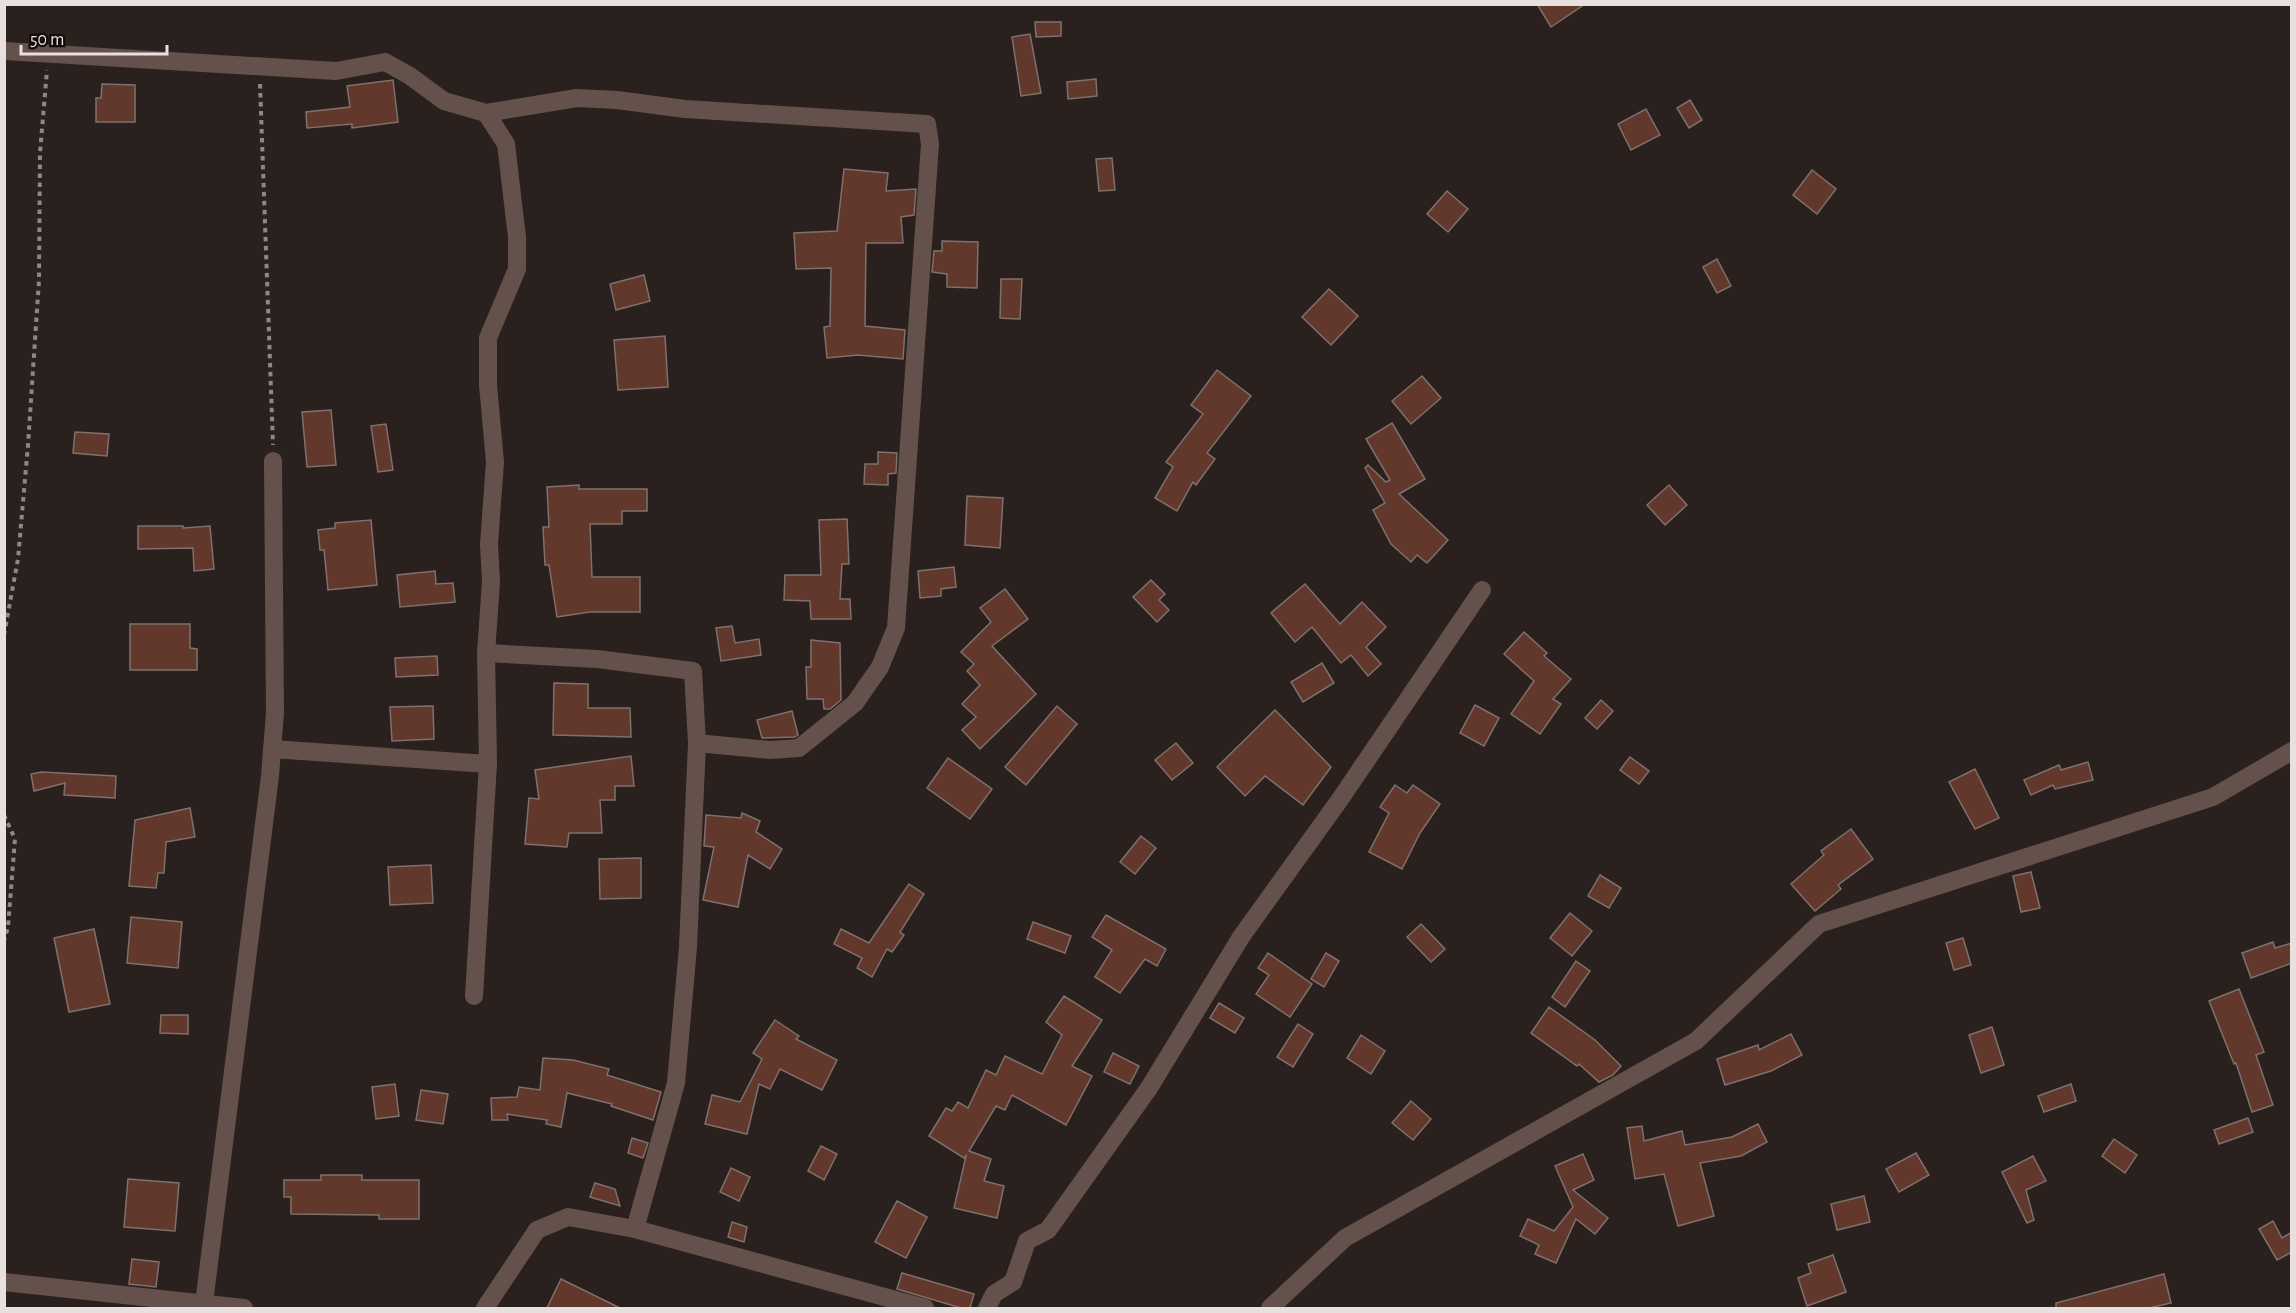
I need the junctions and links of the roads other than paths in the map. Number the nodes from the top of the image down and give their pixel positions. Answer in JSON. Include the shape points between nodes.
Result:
{"nodes":[{"id":1,"x":4,"y":51,"type":"edge"},
{"id":2,"x":486,"y":113,"type":"junction"},
{"id":3,"x":273,"y":461,"type":"road end"},
{"id":4,"x":1482,"y":590,"type":"dead end"},
{"id":5,"x":486,"y":653,"type":"junction"},
{"id":6,"x":697,"y":743,"type":"junction"},
{"id":7,"x":272,"y":749,"type":"junction"},
{"id":8,"x":2292,"y":751,"type":"edge"},
{"id":9,"x":488,"y":764,"type":"junction"},
{"id":10,"x":474,"y":996,"type":"dead end"},
{"id":11,"x":635,"y":1229,"type":"junction"},
{"id":12,"x":4,"y":1282,"type":"edge"},
{"id":13,"x":204,"y":1303,"type":"junction"},
{"id":14,"x":244,"y":1308,"type":"edge"},
{"id":15,"x":485,"y":1308,"type":"edge"},
{"id":16,"x":925,"y":1308,"type":"edge"},
{"id":17,"x":987,"y":1308,"type":"edge"},
{"id":18,"x":1270,"y":1308,"type":"edge"}],
"edges":[{"from":1,"to":2,"type":"street","via":[[336,71],[385,62],[444,101]]},
{"from":2,"to":5,"type":"street","via":[[506,144],[517,237],[517,269],[488,339],[495,462]]},
{"from":2,"to":6,"type":"street","via":[[577,98],[927,124],[930,144],[896,628],[880,667],[855,704],[800,748],[770,750]]},
{"from":3,"to":7,"type":"street"},
{"from":4,"to":17,"type":"street","via":[[1341,798],[1240,937],[1149,1088],[1048,1230],[1027,1241],[1013,1282],[994,1294]]},
{"from":5,"to":6,"type":"street","via":[[597,659],[693,671]]},
{"from":5,"to":9,"type":"street"},
{"from":6,"to":11,"type":"street","via":[[688,947],[676,1083]]},
{"from":7,"to":9,"type":"street"},
{"from":7,"to":13,"type":"street"},
{"from":8,"to":18,"type":"street","via":[[2213,797],[1819,924],[1696,1041],[1345,1238]]},
{"from":9,"to":10,"type":"street"},
{"from":11,"to":15,"type":"street","via":[[568,1217],[537,1230]]},
{"from":11,"to":16,"type":"street"},
{"from":12,"to":13,"type":"street"},
{"from":13,"to":14,"type":"street"}]}
